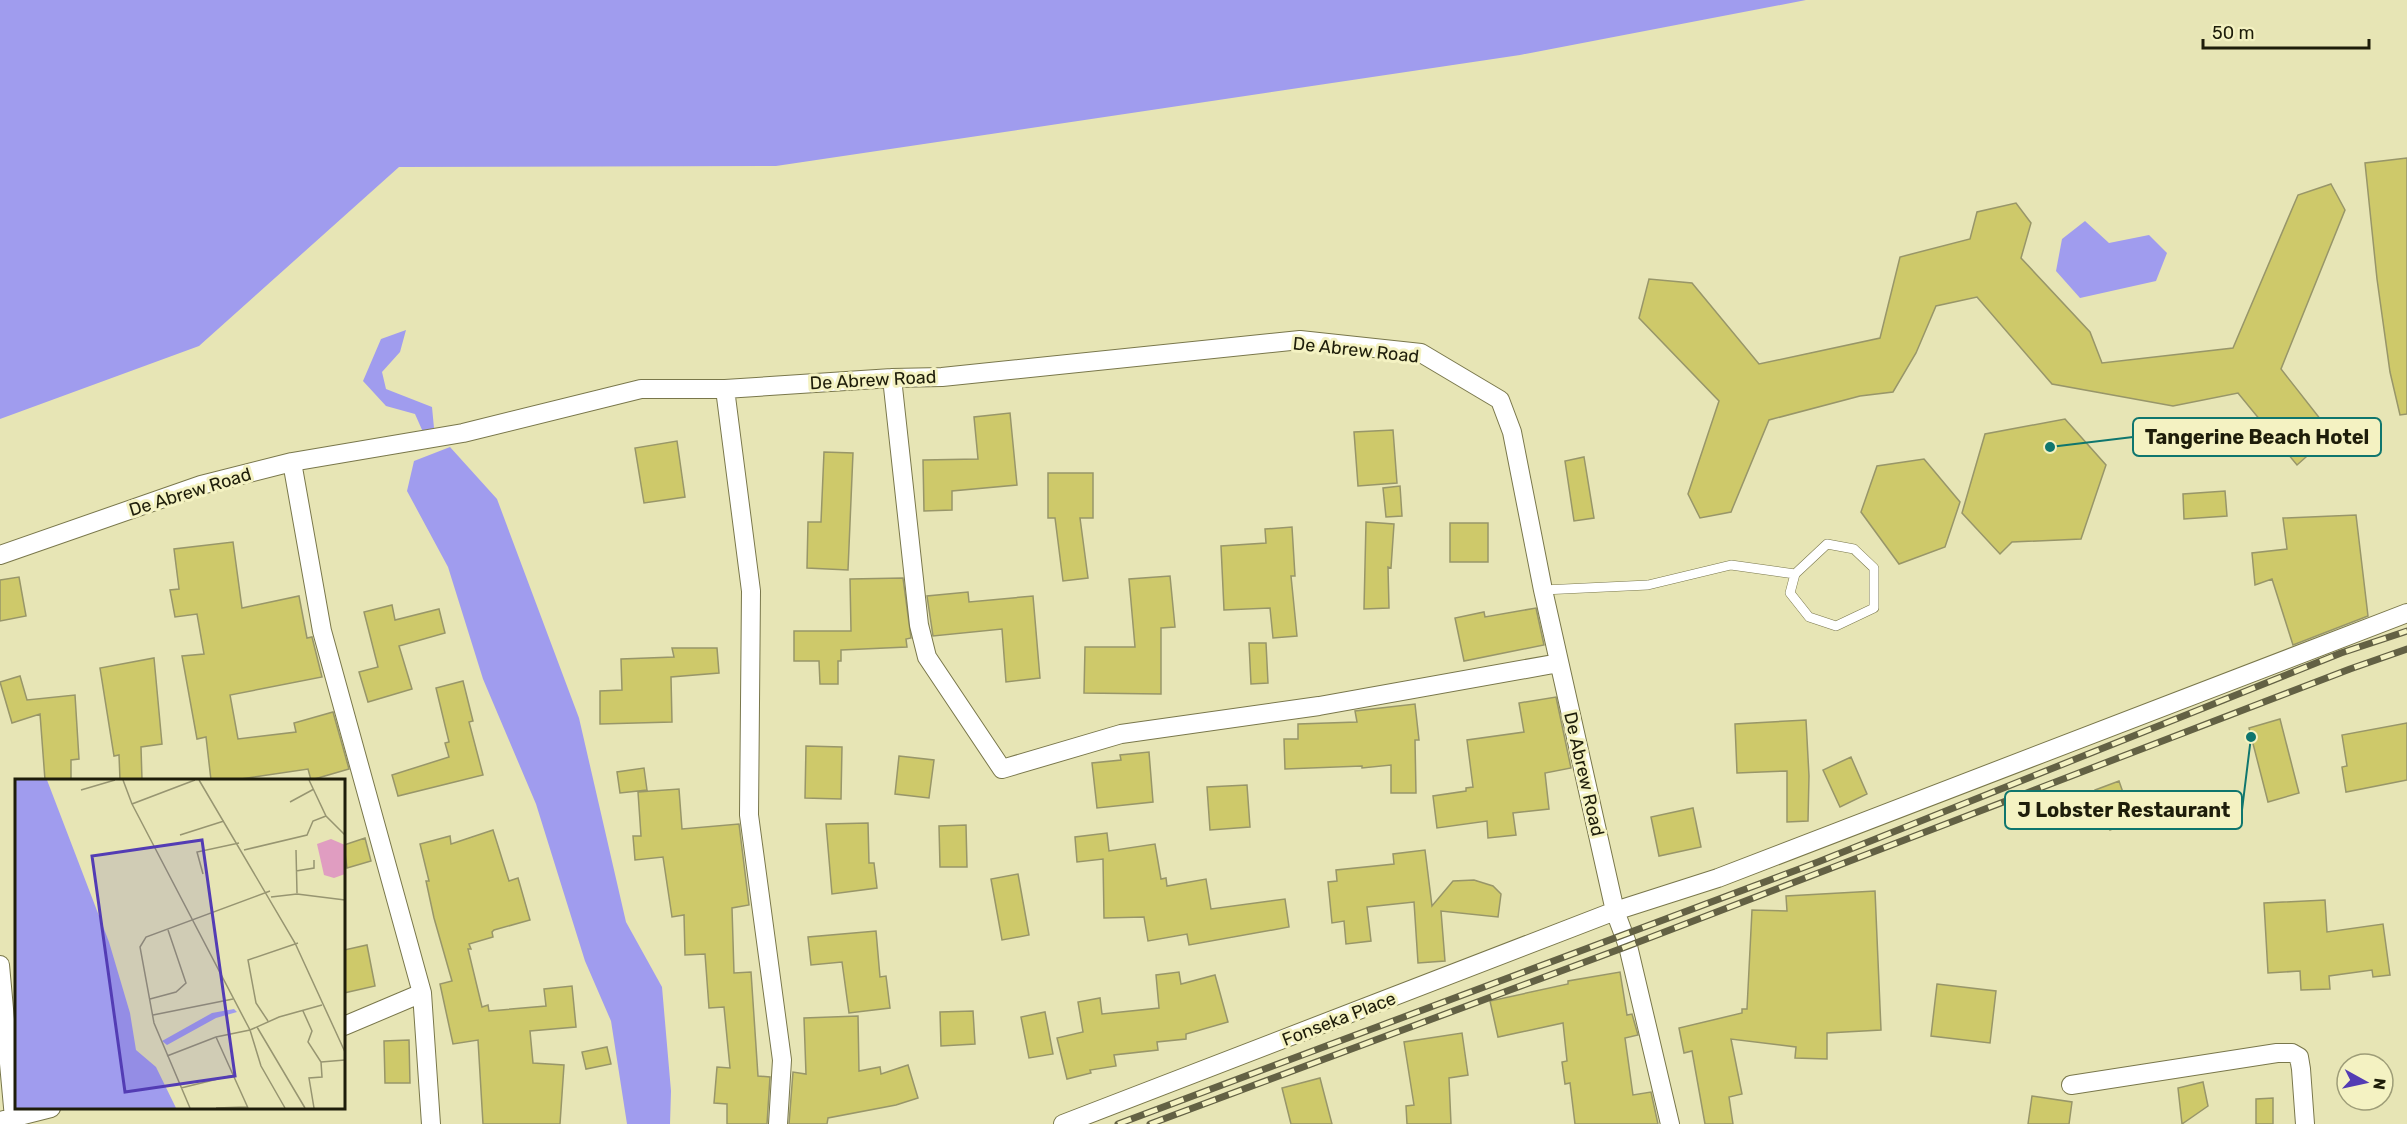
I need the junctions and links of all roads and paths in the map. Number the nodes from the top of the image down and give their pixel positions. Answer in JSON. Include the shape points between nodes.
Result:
{"nodes":[{"id":1,"x":892,"y":378,"type":"junction"},
{"id":2,"x":725,"y":389,"type":"junction"},
{"id":3,"x":292,"y":462,"type":"junction"},
{"id":4,"x":0,"y":555,"type":"edge"},
{"id":5,"x":1795,"y":574,"type":"junction"},
{"id":6,"x":1543,"y":590,"type":"junction"},
{"id":7,"x":2407,"y":613,"type":"edge"},
{"id":8,"x":1559,"y":663,"type":"junction"},
{"id":9,"x":1615,"y":912,"type":"junction"},
{"id":10,"x":0,"y":965,"type":"edge"},
{"id":11,"x":422,"y":993,"type":"junction"},
{"id":12,"x":345,"y":1026,"type":"edge"},
{"id":13,"x":2071,"y":1084,"type":"dead end"},
{"id":14,"x":44,"y":1109,"type":"edge"},
{"id":15,"x":7,"y":1120,"type":"edge"},
{"id":16,"x":431,"y":1124,"type":"edge"},
{"id":17,"x":778,"y":1124,"type":"edge"},
{"id":18,"x":1063,"y":1124,"type":"edge"},
{"id":19,"x":1670,"y":1124,"type":"edge"},
{"id":20,"x":2305,"y":1124,"type":"edge"}],
"edges":[{"from":1,"to":2,"type":"street","name":"De Abrew Road"},
{"from":1,"to":6,"type":"street","name":"De Abrew Road","via":[[942,377],[1300,340],[1421,353],[1500,400],[1512,432]]},
{"from":1,"to":8,"type":"street","via":[[919,625],[927,657],[1002,769],[1121,734],[1319,706]]},
{"from":2,"to":3,"type":"street","name":"De Abrew Road","via":[[641,389],[463,433]]},
{"from":2,"to":17,"type":"street","via":[[752,591],[749,815],[782,1060]]},
{"from":3,"to":4,"type":"street","name":"De Abrew Road","via":[[201,485]]},
{"from":3,"to":11,"type":"street","via":[[322,631]]},
{"from":5,"to":5,"type":"lane","via":[[1827,544],[1854,549],[1874,568],[1874,608],[1836,626],[1809,617],[1790,593]]},
{"from":5,"to":6,"type":"lane","via":[[1731,565],[1648,585]]},
{"from":6,"to":8,"type":"street","name":"De Abrew Road"},
{"from":7,"to":9,"type":"street","name":"Fonseka Place","via":[[1718,878]]},
{"from":8,"to":9,"type":"street","name":"De Abrew Road"},
{"from":9,"to":18,"type":"street","name":"Fonseka Place"},
{"from":9,"to":19,"type":"street","name":"De Abrew Road","via":[[1629,946]]},
{"from":10,"to":15,"type":"street"},
{"from":11,"to":12,"type":"street"},
{"from":11,"to":16,"type":"street"},
{"from":13,"to":20,"type":"street","via":[[2292,1053],[2299,1057]]},
{"from":14,"to":15,"type":"street"}]}
